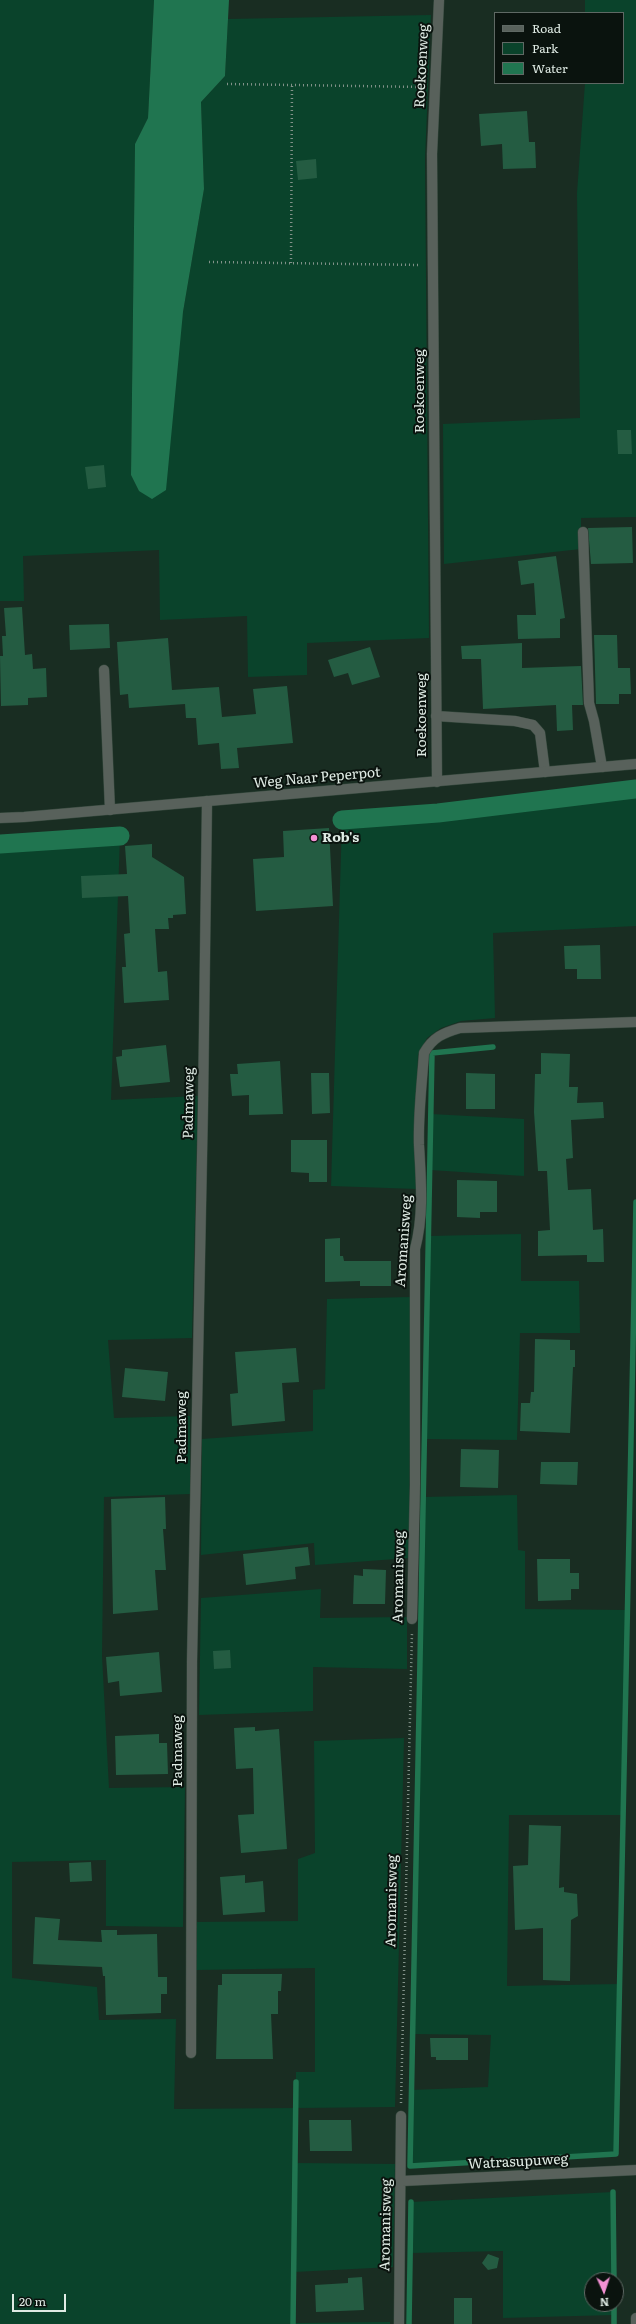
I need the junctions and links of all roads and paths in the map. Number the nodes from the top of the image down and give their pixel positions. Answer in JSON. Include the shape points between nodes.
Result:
{"nodes":[{"id":1,"x":439,"y":0,"type":"edge"},
{"id":2,"x":227,"y":84,"type":"dead end"},
{"id":3,"x":292,"y":85,"type":"junction"},
{"id":4,"x":435,"y":87,"type":"junction"},
{"id":5,"x":209,"y":262,"type":"dead end"},
{"id":6,"x":291,"y":263,"type":"junction"},
{"id":7,"x":433,"y":266,"type":"junction"},
{"id":8,"x":583,"y":532,"type":"dead end"},
{"id":9,"x":104,"y":670,"type":"dead end"},
{"id":10,"x":436,"y":716,"type":"junction"},
{"id":11,"x":636,"y":764,"type":"edge"},
{"id":12,"x":602,"y":767,"type":"junction"},
{"id":13,"x":545,"y":772,"type":"junction"},
{"id":14,"x":437,"y":782,"type":"junction"},
{"id":15,"x":207,"y":801,"type":"junction"},
{"id":16,"x":110,"y":810,"type":"junction"},
{"id":17,"x":0,"y":818,"type":"edge"},
{"id":18,"x":636,"y":1022,"type":"edge"},
{"id":19,"x":412,"y":1619,"type":"joint"},
{"id":20,"x":191,"y":2053,"type":"dead end"},
{"id":21,"x":401,"y":2116,"type":"joint"},
{"id":22,"x":636,"y":2170,"type":"edge"},
{"id":23,"x":402,"y":2181,"type":"junction"},
{"id":24,"x":636,"y":2318,"type":"edge"},
{"id":25,"x":399,"y":2324,"type":"edge"},
{"id":26,"x":636,"y":2324,"type":"edge"}],
"edges":[{"from":1,"to":4,"type":"street","name":"Roekoenweg"},
{"from":2,"to":3,"type":"path"},
{"from":3,"to":4,"type":"path"},
{"from":3,"to":6,"type":"path"},
{"from":4,"to":7,"type":"street","name":"Roekoenweg","via":[[432,154]]},
{"from":5,"to":6,"type":"path"},
{"from":6,"to":7,"type":"path"},
{"from":7,"to":10,"type":"street","name":"Roekoenweg"},
{"from":8,"to":12,"type":"street","via":[[589,703]]},
{"from":9,"to":16,"type":"street"},
{"from":10,"to":13,"type":"street","via":[[516,721],[533,725],[540,733]]},
{"from":10,"to":14,"type":"street","name":"Roekoenweg"},
{"from":11,"to":12,"type":"street","name":"Weg Naar Peperpot"},
{"from":12,"to":13,"type":"street","name":"Weg Naar Peperpot"},
{"from":13,"to":14,"type":"street","name":"Weg Naar Peperpot"},
{"from":14,"to":15,"type":"street","name":"Weg Naar Peperpot"},
{"from":15,"to":16,"type":"street","name":"Weg Naar Peperpot"},
{"from":15,"to":20,"type":"street","name":"Padmaweg","via":[[204,1106],[192,1661]]},
{"from":16,"to":17,"type":"street","name":"Weg Naar Peperpot"},
{"from":18,"to":19,"type":"street","name":"Aromanisweg","via":[[460,1028],[443,1033],[432,1040],[424,1053],[419,1145],[422,1164],[421,1227],[415,1249]]},
{"from":19,"to":21,"type":"path","name":"Aromanisweg"},
{"from":21,"to":23,"type":"street","name":"Aromanisweg"},
{"from":22,"to":23,"type":"street","name":"Watrasupuweg"},
{"from":23,"to":25,"type":"street","name":"Aromanisweg","via":[[399,2206]]},
{"from":24,"to":26,"type":"street"}]}
